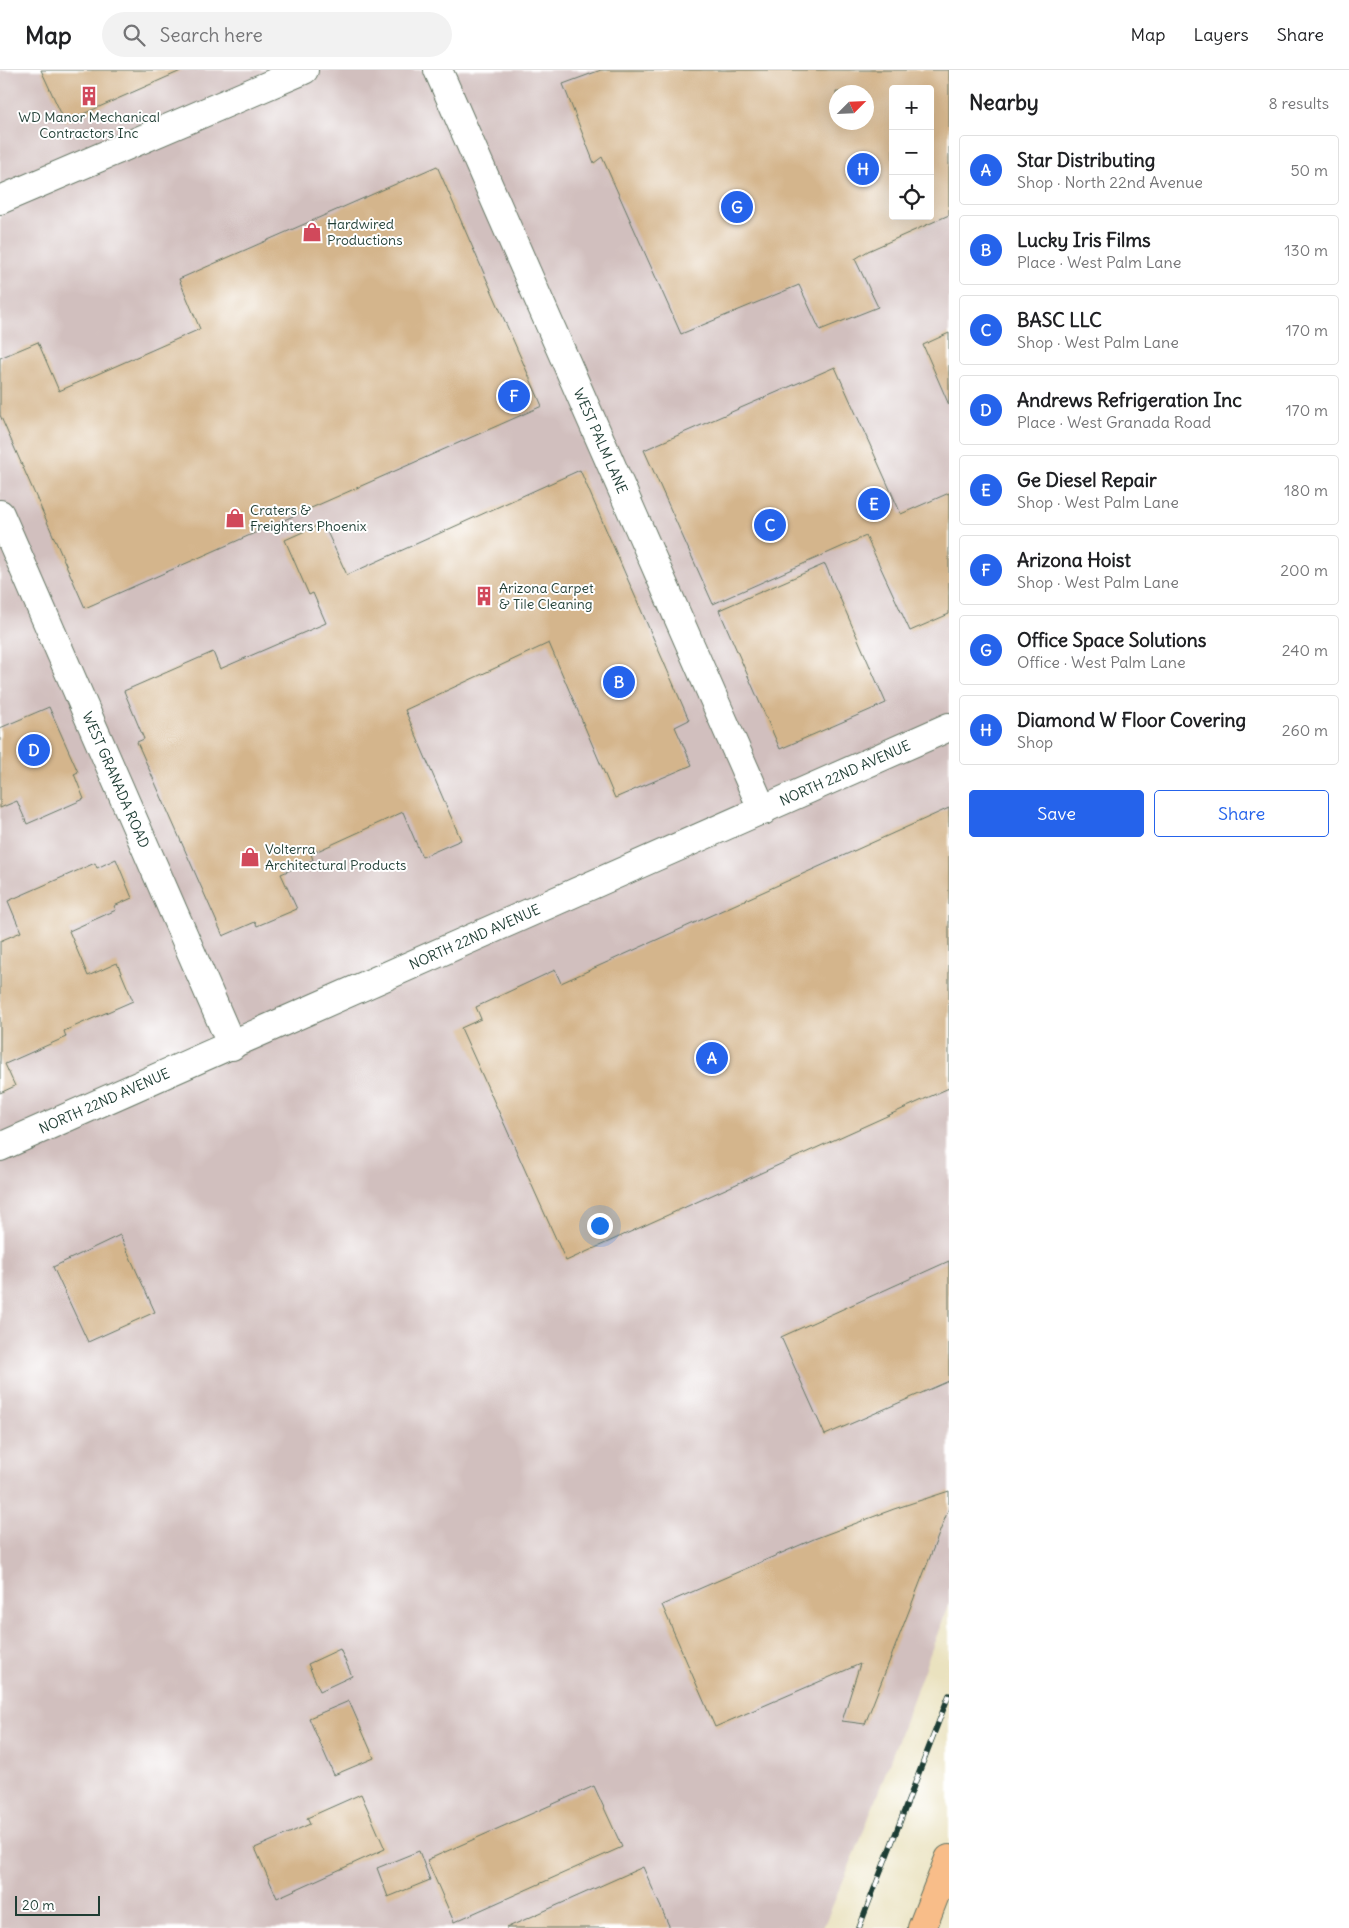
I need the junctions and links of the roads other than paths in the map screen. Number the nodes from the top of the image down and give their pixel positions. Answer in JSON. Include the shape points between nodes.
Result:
{"nodes":[{"id":1,"x":304,"y":70,"type":"edge"},
{"id":2,"x":438,"y":70,"type":"edge"},
{"id":3,"x":0,"y":200,"type":"edge"},
{"id":4,"x":0,"y":514,"type":"edge"},
{"id":5,"x":949,"y":727,"type":"edge"},
{"id":6,"x":763,"y":811,"type":"junction"},
{"id":7,"x":232,"y":1046,"type":"junction"},
{"id":8,"x":0,"y":1147,"type":"edge"},
{"id":9,"x":949,"y":1859,"type":"edge"},
{"id":10,"x":922,"y":1928,"type":"edge"}],
"edges":[{"from":1,"to":3,"type":"street"},
{"from":2,"to":6,"type":"street","name":"WEST PALM LANE"},
{"from":4,"to":7,"type":"street","name":"WEST GRANADA ROAD"},
{"from":5,"to":6,"type":"street","name":"NORTH 22ND AVENUE"},
{"from":6,"to":7,"type":"street","name":"NORTH 22ND AVENUE"},
{"from":7,"to":8,"type":"street","name":"NORTH 22ND AVENUE"},
{"from":9,"to":10,"type":"main road"}]}
